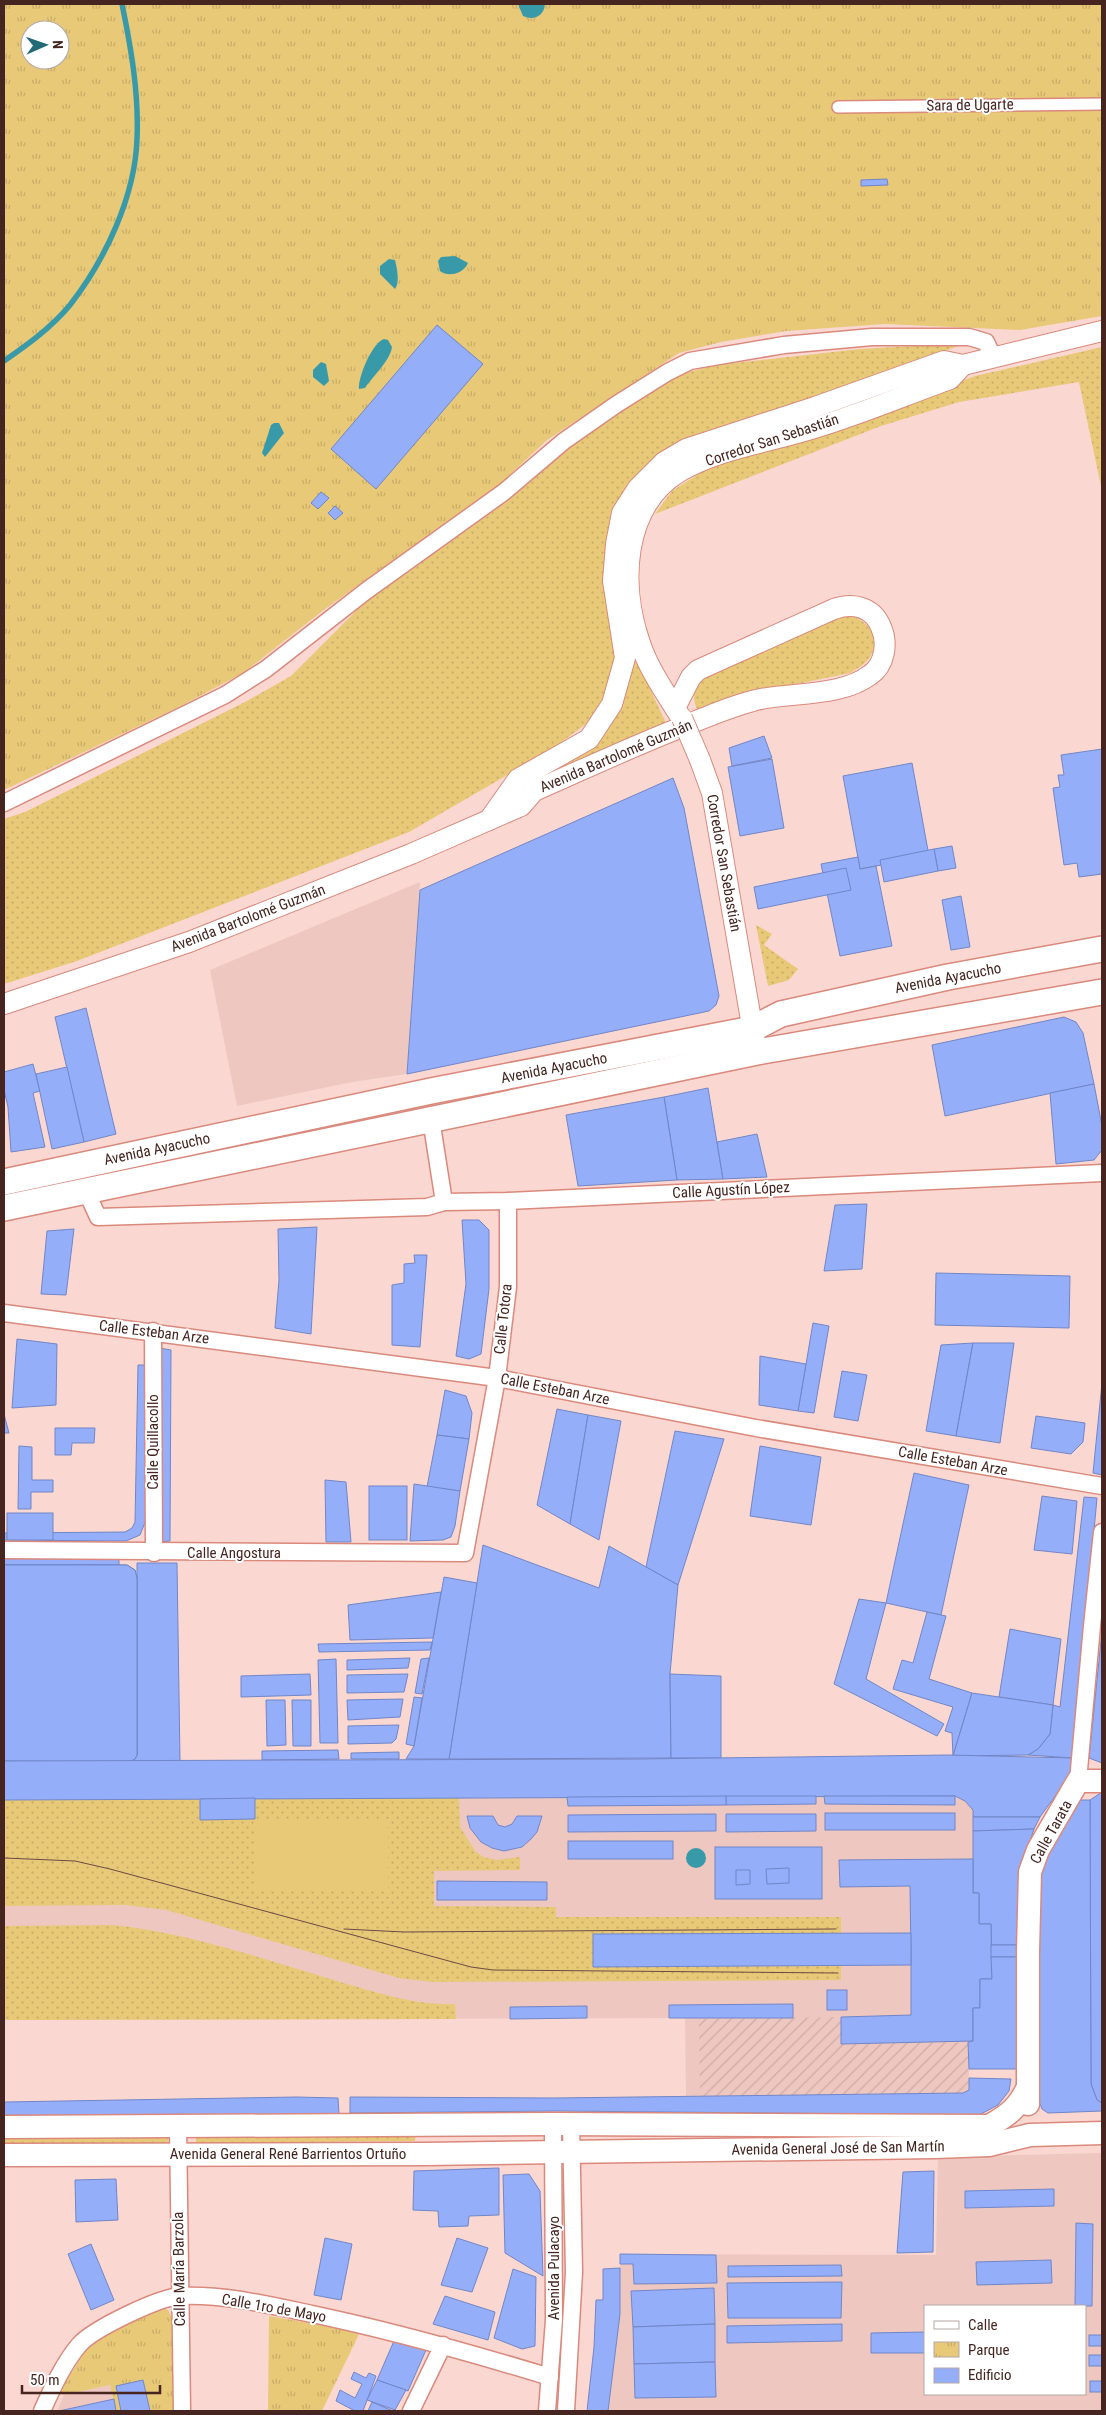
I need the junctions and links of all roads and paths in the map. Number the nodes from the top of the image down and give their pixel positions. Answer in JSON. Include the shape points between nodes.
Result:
{"nodes":[{"id":1,"x":1102,"y":104,"type":"edge"},
{"id":2,"x":838,"y":107,"type":"dead end"},
{"id":3,"x":1102,"y":332,"type":"edge"},
{"id":4,"x":993,"y":357,"type":"junction"},
{"id":5,"x":963,"y":365,"type":"junction"},
{"id":6,"x":678,"y":713,"type":"junction"},
{"id":7,"x":4,"y":803,"type":"edge"},
{"id":8,"x":490,"y":820,"type":"junction"},
{"id":9,"x":1102,"y":949,"type":"edge"},
{"id":10,"x":1102,"y":992,"type":"edge"},
{"id":11,"x":4,"y":1004,"type":"edge"},
{"id":12,"x":755,"y":1041,"type":"junction"},
{"id":13,"x":431,"y":1119,"type":"junction"},
{"id":14,"x":1102,"y":1173,"type":"edge"},
{"id":15,"x":4,"y":1182,"type":"edge"},
{"id":16,"x":86,"y":1191,"type":"junction"},
{"id":17,"x":508,"y":1201,"type":"junction"},
{"id":18,"x":444,"y":1202,"type":"junction"},
{"id":19,"x":4,"y":1208,"type":"edge"},
{"id":20,"x":4,"y":1313,"type":"edge"},
{"id":21,"x":152,"y":1331,"type":"junction"},
{"id":22,"x":497,"y":1378,"type":"junction"},
{"id":23,"x":1102,"y":1486,"type":"edge"},
{"id":24,"x":1102,"y":1532,"type":"edge"},
{"id":25,"x":4,"y":1550,"type":"edge"},
{"id":26,"x":154,"y":1553,"type":"junction"},
{"id":27,"x":465,"y":1553,"type":"joint"},
{"id":28,"x":1078,"y":1781,"type":"junction"},
{"id":29,"x":1102,"y":1781,"type":"edge"},
{"id":30,"x":1027,"y":2089,"type":"junction"},
{"id":31,"x":562,"y":2124,"type":"junction"},
{"id":32,"x":178,"y":2126,"type":"junction"},
{"id":33,"x":4,"y":2127,"type":"edge"},
{"id":34,"x":1102,"y":2133,"type":"edge"},
{"id":35,"x":1030,"y":2135,"type":"junction"},
{"id":36,"x":563,"y":2152,"type":"junction"},
{"id":37,"x":178,"y":2155,"type":"junction"},
{"id":38,"x":4,"y":2156,"type":"edge"},
{"id":39,"x":179,"y":2296,"type":"junction"},
{"id":40,"x":443,"y":2345,"type":"junction"},
{"id":41,"x":550,"y":2377,"type":"junction"},
{"id":42,"x":42,"y":2411,"type":"edge"},
{"id":43,"x":182,"y":2411,"type":"edge"},
{"id":44,"x":411,"y":2411,"type":"edge"},
{"id":45,"x":547,"y":2411,"type":"edge"},
{"id":46,"x":566,"y":2411,"type":"edge"}],
"edges":[{"from":1,"to":2,"type":"street","name":"Sara de Ugarte"},
{"from":3,"to":4,"type":"street","name":"Corredor San Sebastián"},
{"from":4,"to":5,"type":"street","name":"Corredor San Sebastián"},
{"from":4,"to":7,"type":"street","via":[[986,342],[969,337],[872,337],[784,345],[690,361],[617,404],[564,441],[504,492],[258,674],[225,695]]},
{"from":5,"to":6,"type":"street","name":"Corredor San Sebastián","via":[[950,379],[809,430],[712,457],[678,473],[660,489],[639,517],[630,546],[629,581],[640,644]]},
{"from":5,"to":8,"type":"street","name":"Corredor San Sebastián","via":[[944,362],[686,449],[664,462],[638,488],[622,513],[613,581],[624,658],[612,704],[589,739],[518,779]]},
{"from":6,"to":8,"type":"street","name":"Avenida Bartolomé Guzmán","via":[[690,677],[698,670],[834,609],[846,605],[860,606],[874,614],[881,627],[885,649],[881,662],[872,675],[851,687],[756,700],[709,716],[534,790],[521,806]]},
{"from":6,"to":12,"type":"street","name":"Corredor San Sebastián","bridge":true,"via":[[712,793]]},
{"from":8,"to":11,"type":"street","name":"Avenida Bartolomé Guzmán","via":[[189,942]]},
{"from":9,"to":12,"type":"main road","name":"Avenida Ayacucho","via":[[948,976],[781,1014]]},
{"from":10,"to":12,"type":"main road","name":"Avenida Ayacucho"},
{"from":12,"to":13,"type":"main road","name":"Avenida Ayacucho"},
{"from":12,"to":15,"type":"main road","name":"Avenida Ayacucho","via":[[431,1091]]},
{"from":13,"to":16,"type":"main road","name":"Avenida Ayacucho"},
{"from":13,"to":18,"type":"street"},
{"from":14,"to":17,"type":"street","name":"Calle Agustín López"},
{"from":16,"to":18,"type":"street","name":"Calle Agustín López","via":[[98,1217],[427,1207]]},
{"from":16,"to":19,"type":"main road","name":"Avenida Ayacucho"},
{"from":17,"to":18,"type":"street","name":"Calle Agustín López"},
{"from":17,"to":22,"type":"street","name":"Calle Totora","via":[[508,1287]]},
{"from":20,"to":21,"type":"street","name":"Calle Esteban Arze"},
{"from":21,"to":22,"type":"street","name":"Calle Esteban Arze"},
{"from":21,"to":26,"type":"street","name":"Calle Quillacollo"},
{"from":22,"to":23,"type":"street","name":"Calle Esteban Arze","via":[[756,1428]]},
{"from":22,"to":27,"type":"street","name":"Calle Totora"},
{"from":24,"to":28,"type":"street","name":"Calle Tarata"},
{"from":25,"to":26,"type":"street","name":"Calle Angostura"},
{"from":26,"to":27,"type":"street","name":"Calle Angostura"},
{"from":28,"to":29,"type":"main road"},
{"from":28,"to":30,"type":"main road","name":"Calle Tarata","via":[[1038,1850],[1030,1872]]},
{"from":30,"to":31,"type":"main road","name":"Avenida General José de San Martín","via":[[1019,2105],[1008,2116],[989,2126]]},
{"from":30,"to":35,"type":"main road","name":"Calle Tarata"},
{"from":31,"to":32,"type":"main road","name":"Avenida General René Barrientos Ortuño"},
{"from":31,"to":36,"type":"street","name":"Avenida Pulacayo"},
{"from":32,"to":33,"type":"main road","name":"Avenida General René Barrientos Ortuño"},
{"from":32,"to":37,"type":"street","name":"Calle María Barzola"},
{"from":34,"to":35,"type":"main road","name":"Avenida General José de San Martín"},
{"from":35,"to":36,"type":"main road","name":"Avenida General José de San Martín","via":[[989,2146]]},
{"from":36,"to":37,"type":"main road","name":"Avenida General René Barrientos Ortuño"},
{"from":36,"to":41,"type":"street","name":"Avenida Pulacayo"},
{"from":36,"to":46,"type":"street","name":"Avenida Pulacayo","via":[[574,2272]]},
{"from":37,"to":38,"type":"main road","name":"Avenida General René Barrientos Ortuño"},
{"from":37,"to":39,"type":"street","name":"Calle María Barzola"},
{"from":39,"to":40,"type":"street","name":"Calle 1ro de Mayo","via":[[277,2306]]},
{"from":39,"to":42,"type":"street","name":"Calle 1ro de Mayo","via":[[131,2313],[89,2336],[65,2366]]},
{"from":39,"to":43,"type":"street","name":"Calle María Barzola"},
{"from":40,"to":41,"type":"street","name":"Calle 1ro de Mayo"},
{"from":40,"to":44,"type":"street"},
{"from":41,"to":45,"type":"street","name":"Avenida Pulacayo"}]}
